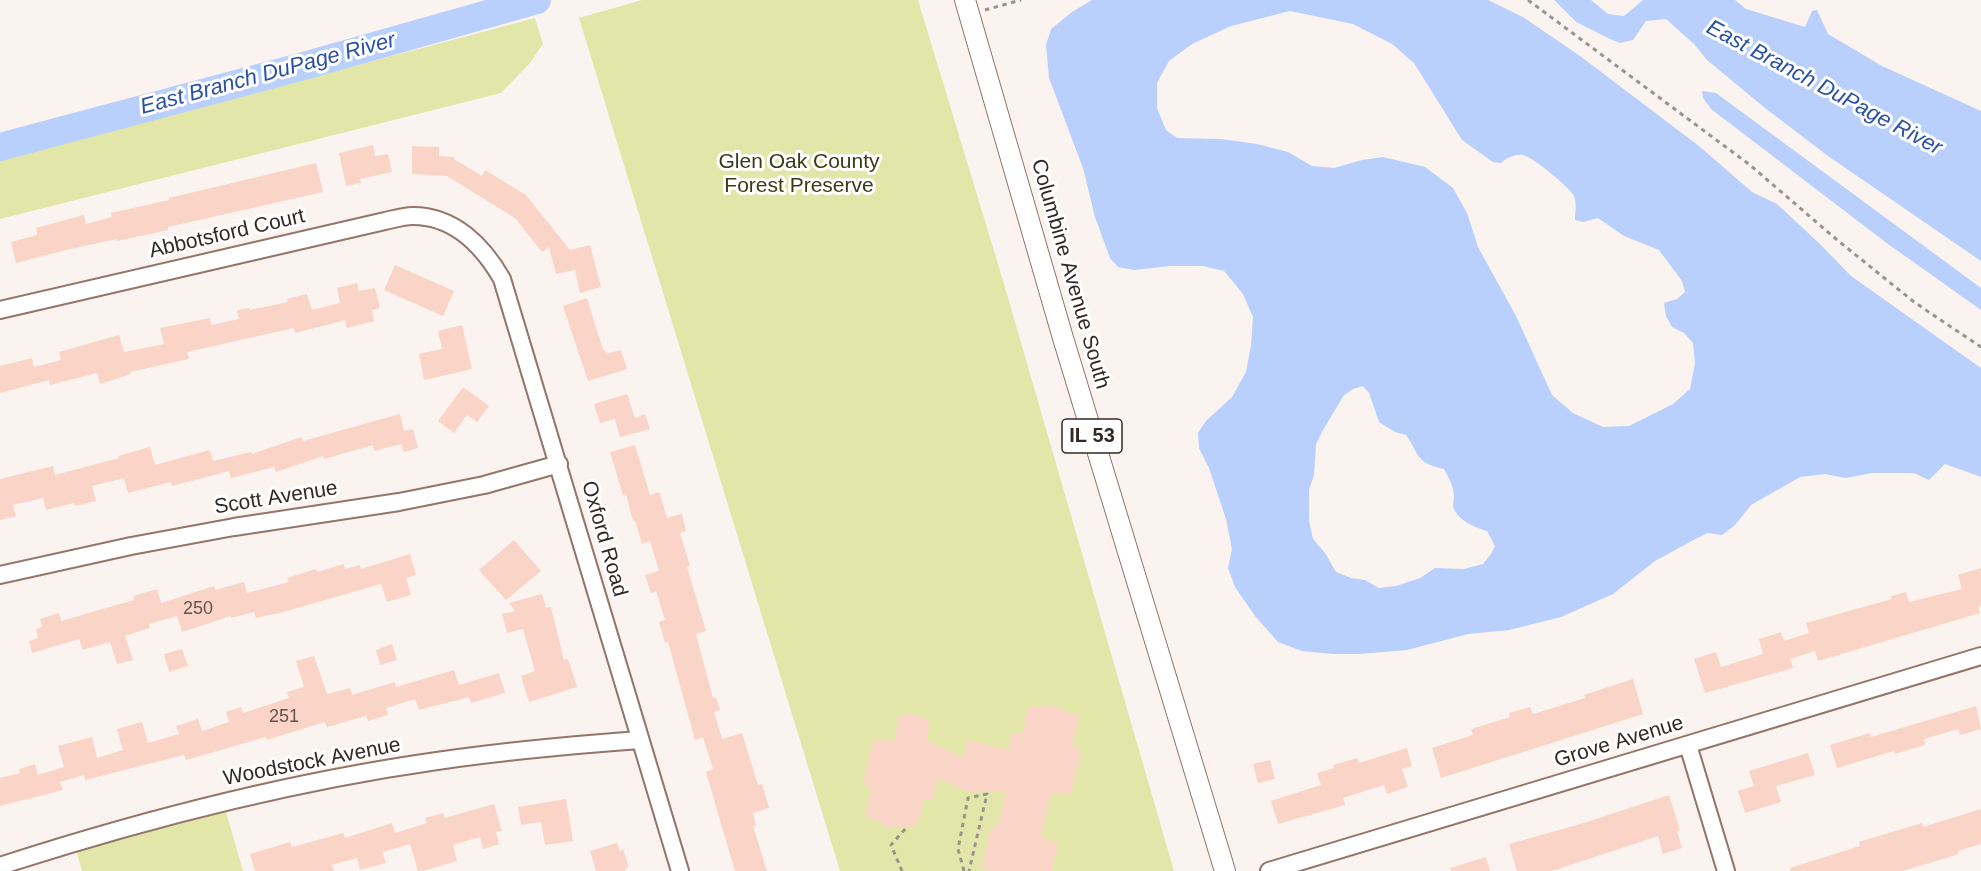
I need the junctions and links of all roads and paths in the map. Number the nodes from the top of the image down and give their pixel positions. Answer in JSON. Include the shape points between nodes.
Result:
{"nodes":[{"id":1,"x":1021,"y":0,"type":"edge"},
{"id":2,"x":1528,"y":0,"type":"edge"},
{"id":3,"x":967,"y":6,"type":"edge"},
{"id":4,"x":462,"y":231,"type":"joint"},
{"id":5,"x":0,"y":310,"type":"edge"},
{"id":6,"x":1981,"y":347,"type":"edge"},
{"id":7,"x":559,"y":464,"type":"junction"},
{"id":8,"x":0,"y":575,"type":"edge"},
{"id":9,"x":1981,"y":656,"type":"edge"},
{"id":10,"x":640,"y":740,"type":"junction"},
{"id":11,"x":1688,"y":745,"type":"junction"},
{"id":12,"x":907,"y":827,"type":"dead end"},
{"id":13,"x":0,"y":866,"type":"edge"},
{"id":14,"x":680,"y":871,"type":"edge"},
{"id":15,"x":902,"y":871,"type":"edge"},
{"id":16,"x":964,"y":871,"type":"edge"},
{"id":17,"x":969,"y":871,"type":"edge"},
{"id":18,"x":1224,"y":871,"type":"edge"},
{"id":19,"x":1269,"y":871,"type":"edge"},
{"id":20,"x":1726,"y":871,"type":"edge"}],
"edges":[{"from":1,"to":3,"type":"path","via":[[1003,6]]},
{"from":2,"to":6,"type":"path","via":[[1750,165],[1914,302]]},
{"from":3,"to":18,"type":"main road","name":"Columbine Avenue South","number":"IL 53"},
{"from":4,"to":5,"type":"street","name":"Abbotsford Court","via":[[434,218],[385,220]]},
{"from":4,"to":7,"type":"street","name":"Oxford Road","via":[[492,261],[501,279]]},
{"from":7,"to":8,"type":"street","name":"Scott Avenue","via":[[484,485],[399,502],[200,533]]},
{"from":7,"to":10,"type":"street","name":"Oxford Road"},
{"from":9,"to":11,"type":"street","name":"Grove Avenue"},
{"from":10,"to":13,"type":"street","name":"Woodstock Avenue","via":[[520,750],[386,769],[232,801]]},
{"from":10,"to":14,"type":"street","name":"Oxford Road"},
{"from":11,"to":19,"type":"street","name":"Grove Avenue"},
{"from":11,"to":20,"type":"street"},
{"from":12,"to":15,"type":"path","via":[[891,845]]},
{"from":16,"to":17,"type":"path","via":[[958,849],[968,798],[987,794]]}]}
